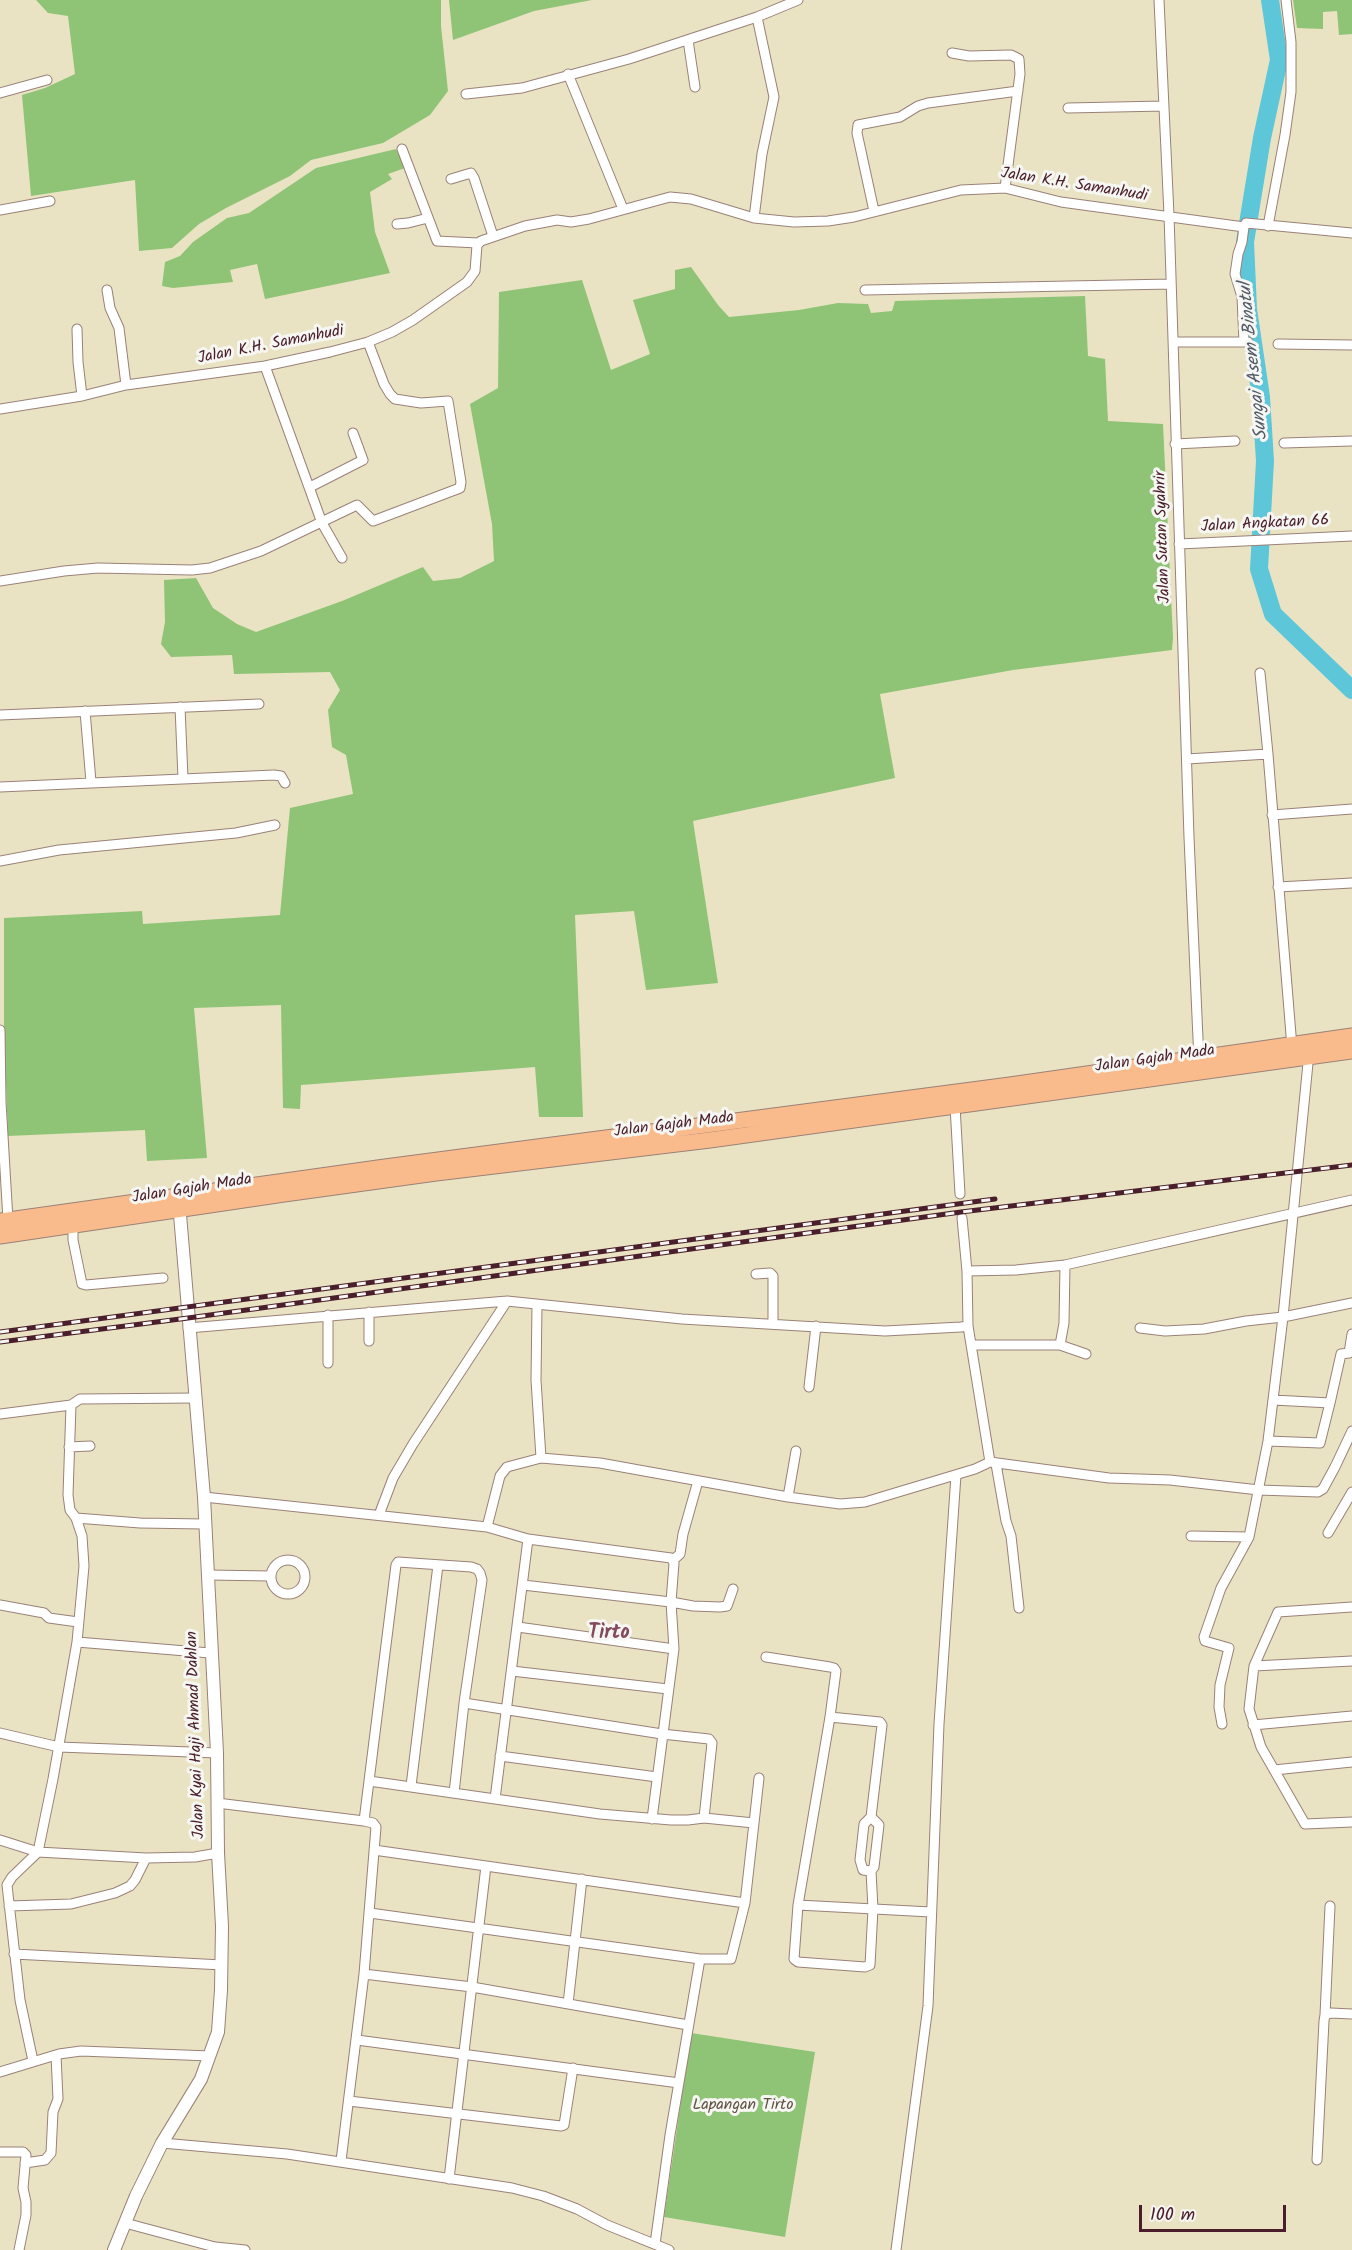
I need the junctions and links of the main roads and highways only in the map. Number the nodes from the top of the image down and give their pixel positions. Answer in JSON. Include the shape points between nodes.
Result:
{"nodes":[{"id":1,"x":1352,"y":1036,"type":"edge"},
{"id":2,"x":1301,"y":1050,"type":"junction"},
{"id":3,"x":1352,"y":1051,"type":"edge"},
{"id":4,"x":1199,"y":1065,"type":"junction"},
{"id":5,"x":284,"y":1187,"type":"junction"},
{"id":6,"x":179,"y":1203,"type":"junction"},
{"id":7,"x":4,"y":1220,"type":"edge"},
{"id":8,"x":0,"y":1236,"type":"edge"}],
"edges":[{"from":1,"to":2,"type":"highway","name":"Jalan Gajah Mada"},
{"from":2,"to":3,"type":"highway","name":"Jalan Gajah Mada"},
{"from":2,"to":4,"type":"highway","name":"Jalan Gajah Mada"},
{"from":4,"to":5,"type":"highway","name":"Jalan Gajah Mada","via":[[1010,1085]]},
{"from":4,"to":5,"type":"highway","name":"Jalan Gajah Mada","via":[[955,1106],[710,1140]]},
{"from":5,"to":6,"type":"highway","name":"Jalan Gajah Mada"},
{"from":6,"to":7,"type":"highway","name":"Jalan Gajah Mada"},
{"from":6,"to":8,"type":"highway","name":"Jalan Gajah Mada"}]}
